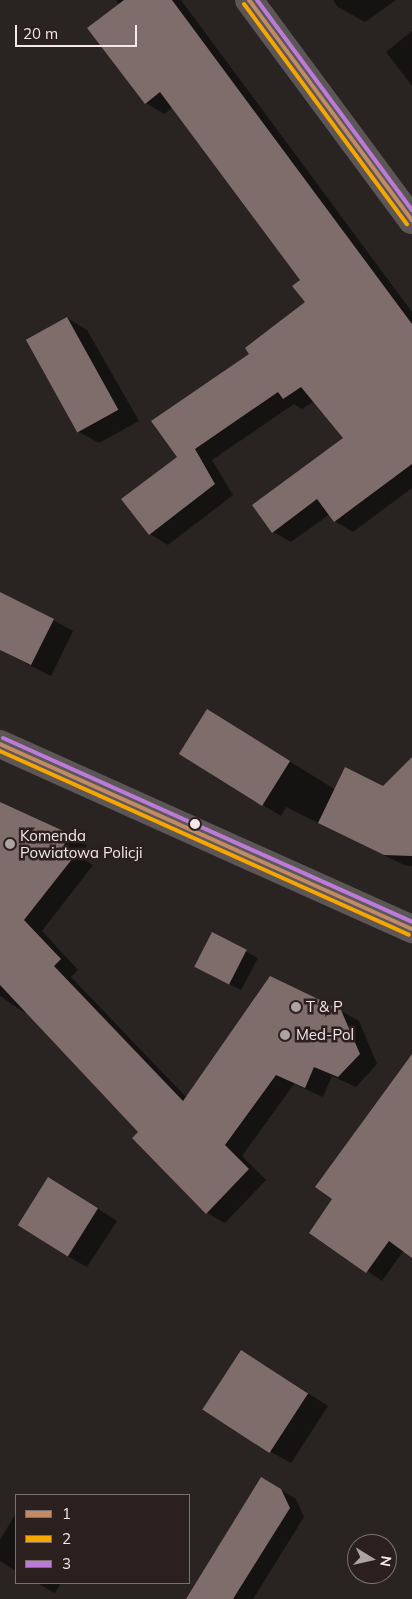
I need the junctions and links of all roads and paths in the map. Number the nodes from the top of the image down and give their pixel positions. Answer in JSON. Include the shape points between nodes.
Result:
{"nodes":[{"id":1,"x":250,"y":0,"type":"edge"},
{"id":2,"x":412,"y":220,"type":"edge"},
{"id":3,"x":0,"y":744,"type":"edge"},
{"id":4,"x":412,"y":929,"type":"edge"}],
"edges":[{"from":1,"to":2,"type":"street"},
{"from":3,"to":4,"type":"street"}]}
